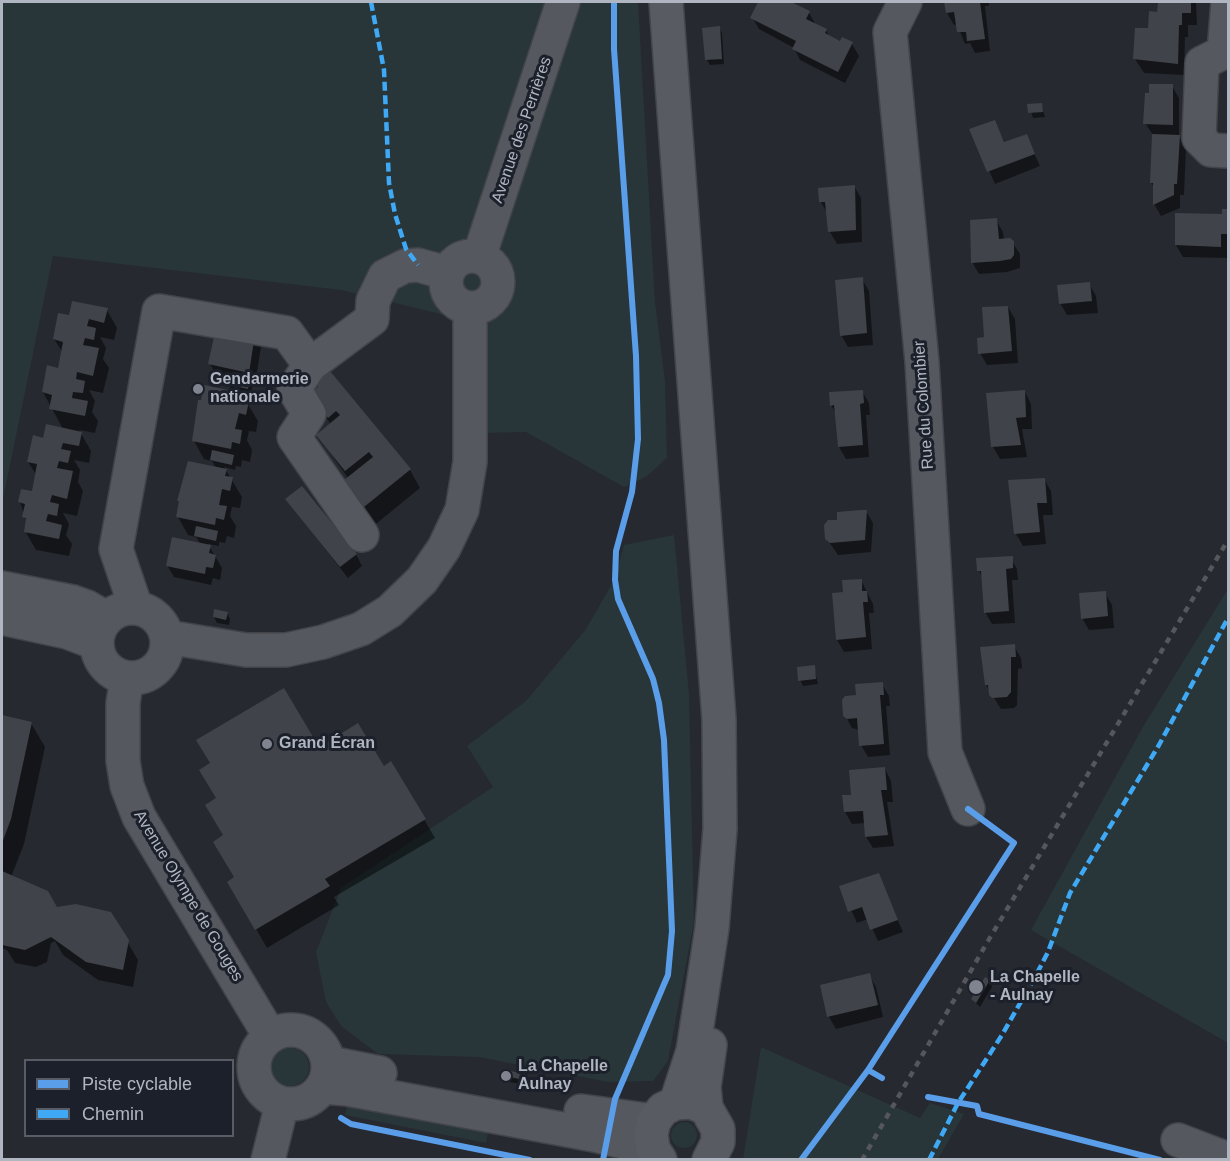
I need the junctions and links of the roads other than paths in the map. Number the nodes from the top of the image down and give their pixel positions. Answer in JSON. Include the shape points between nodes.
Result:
{"nodes":[{"id":1,"x":563,"y":2,"type":"edge"},
{"id":2,"x":666,"y":2,"type":"edge"},
{"id":3,"x":905,"y":2,"type":"edge"},
{"id":4,"x":1228,"y":2,"type":"edge"},
{"id":5,"x":1226,"y":53,"type":"edge"},
{"id":6,"x":1228,"y":151,"type":"edge"},
{"id":7,"x":479,"y":257,"type":"junction"},
{"id":8,"x":447,"y":273,"type":"junction"},
{"id":9,"x":470,"y":308,"type":"junction"},
{"id":10,"x":309,"y":365,"type":"junction"},
{"id":11,"x":362,"y":535,"type":"dead end"},
{"id":12,"x":2,"y":588,"type":"edge"},
{"id":13,"x":2,"y":618,"type":"edge"},
{"id":14,"x":113,"y":623,"type":"junction"},
{"id":15,"x":167,"y":637,"type":"junction"},
{"id":16,"x":127,"y":678,"type":"junction"},
{"id":17,"x":968,"y":809,"type":"dead end"},
{"id":18,"x":270,"y":1036,"type":"junction"},
{"id":19,"x":326,"y":1075,"type":"junction"},
{"id":20,"x":282,"y":1104,"type":"junction"},
{"id":21,"x":670,"y":1128,"type":"edge"},
{"id":22,"x":1178,"y":1140,"type":"dead end"},
{"id":23,"x":719,"y":1154,"type":"edge"},
{"id":24,"x":1226,"y":1156,"type":"edge"},
{"id":25,"x":268,"y":1160,"type":"edge"}],
"edges":[{"from":1,"to":7,"type":"street","name":"Avenue des Perrières"},
{"from":2,"to":21,"type":"main road","via":[[719,719],[733,822],[728,924],[704,1087]]},
{"from":3,"to":17,"type":"street","name":"Rue du Colombier","via":[[890,32],[922,362],[945,752]]},
{"from":4,"to":5,"type":"street"},
{"from":5,"to":6,"type":"street","via":[[1202,63],[1199,138],[1211,150]]},
{"from":7,"to":8,"type":"street","via":[[463,257]]},
{"from":7,"to":9,"type":"street","via":[[487,260],[496,274],[496,290],[486,303]]},
{"from":8,"to":9,"type":"street","via":[[446,289],[450,296]]},
{"from":8,"to":10,"type":"street","via":[[418,265],[405,266],[385,276],[373,301],[372,319]]},
{"from":9,"to":15,"type":"street","via":[[470,462],[464,501],[444,548],[422,580],[390,611],[361,629],[323,642],[286,650],[246,650]]},
{"from":10,"to":11,"type":"street","via":[[294,389],[309,414],[294,437]]},
{"from":10,"to":14,"type":"street","via":[[287,333],[159,311],[116,549],[126,574]]},
{"from":12,"to":14,"type":"street","via":[[87,606]]},
{"from":13,"to":14,"type":"street","via":[[68,632]]},
{"from":14,"to":15,"type":"street","via":[[150,612]]},
{"from":14,"to":16,"type":"street","via":[[100,659],[111,672]]},
{"from":15,"to":16,"type":"street","via":[[166,653],[157,667],[144,676]]},
{"from":16,"to":18,"type":"street","name":"Avenue Olympe de Gouges","via":[[123,761],[127,786],[139,817]]},
{"from":18,"to":19,"type":"street","via":[[295,1030],[307,1033],[317,1041]]},
{"from":18,"to":20,"type":"street","via":[[261,1044],[254,1067],[261,1090]]},
{"from":19,"to":20,"type":"street","via":[[305,1102]]},
{"from":19,"to":21,"type":"street"},
{"from":20,"to":25,"type":"street"},
{"from":21,"to":23,"type":"main road","via":[[718,1129]]},
{"from":22,"to":24,"type":"street"}]}
